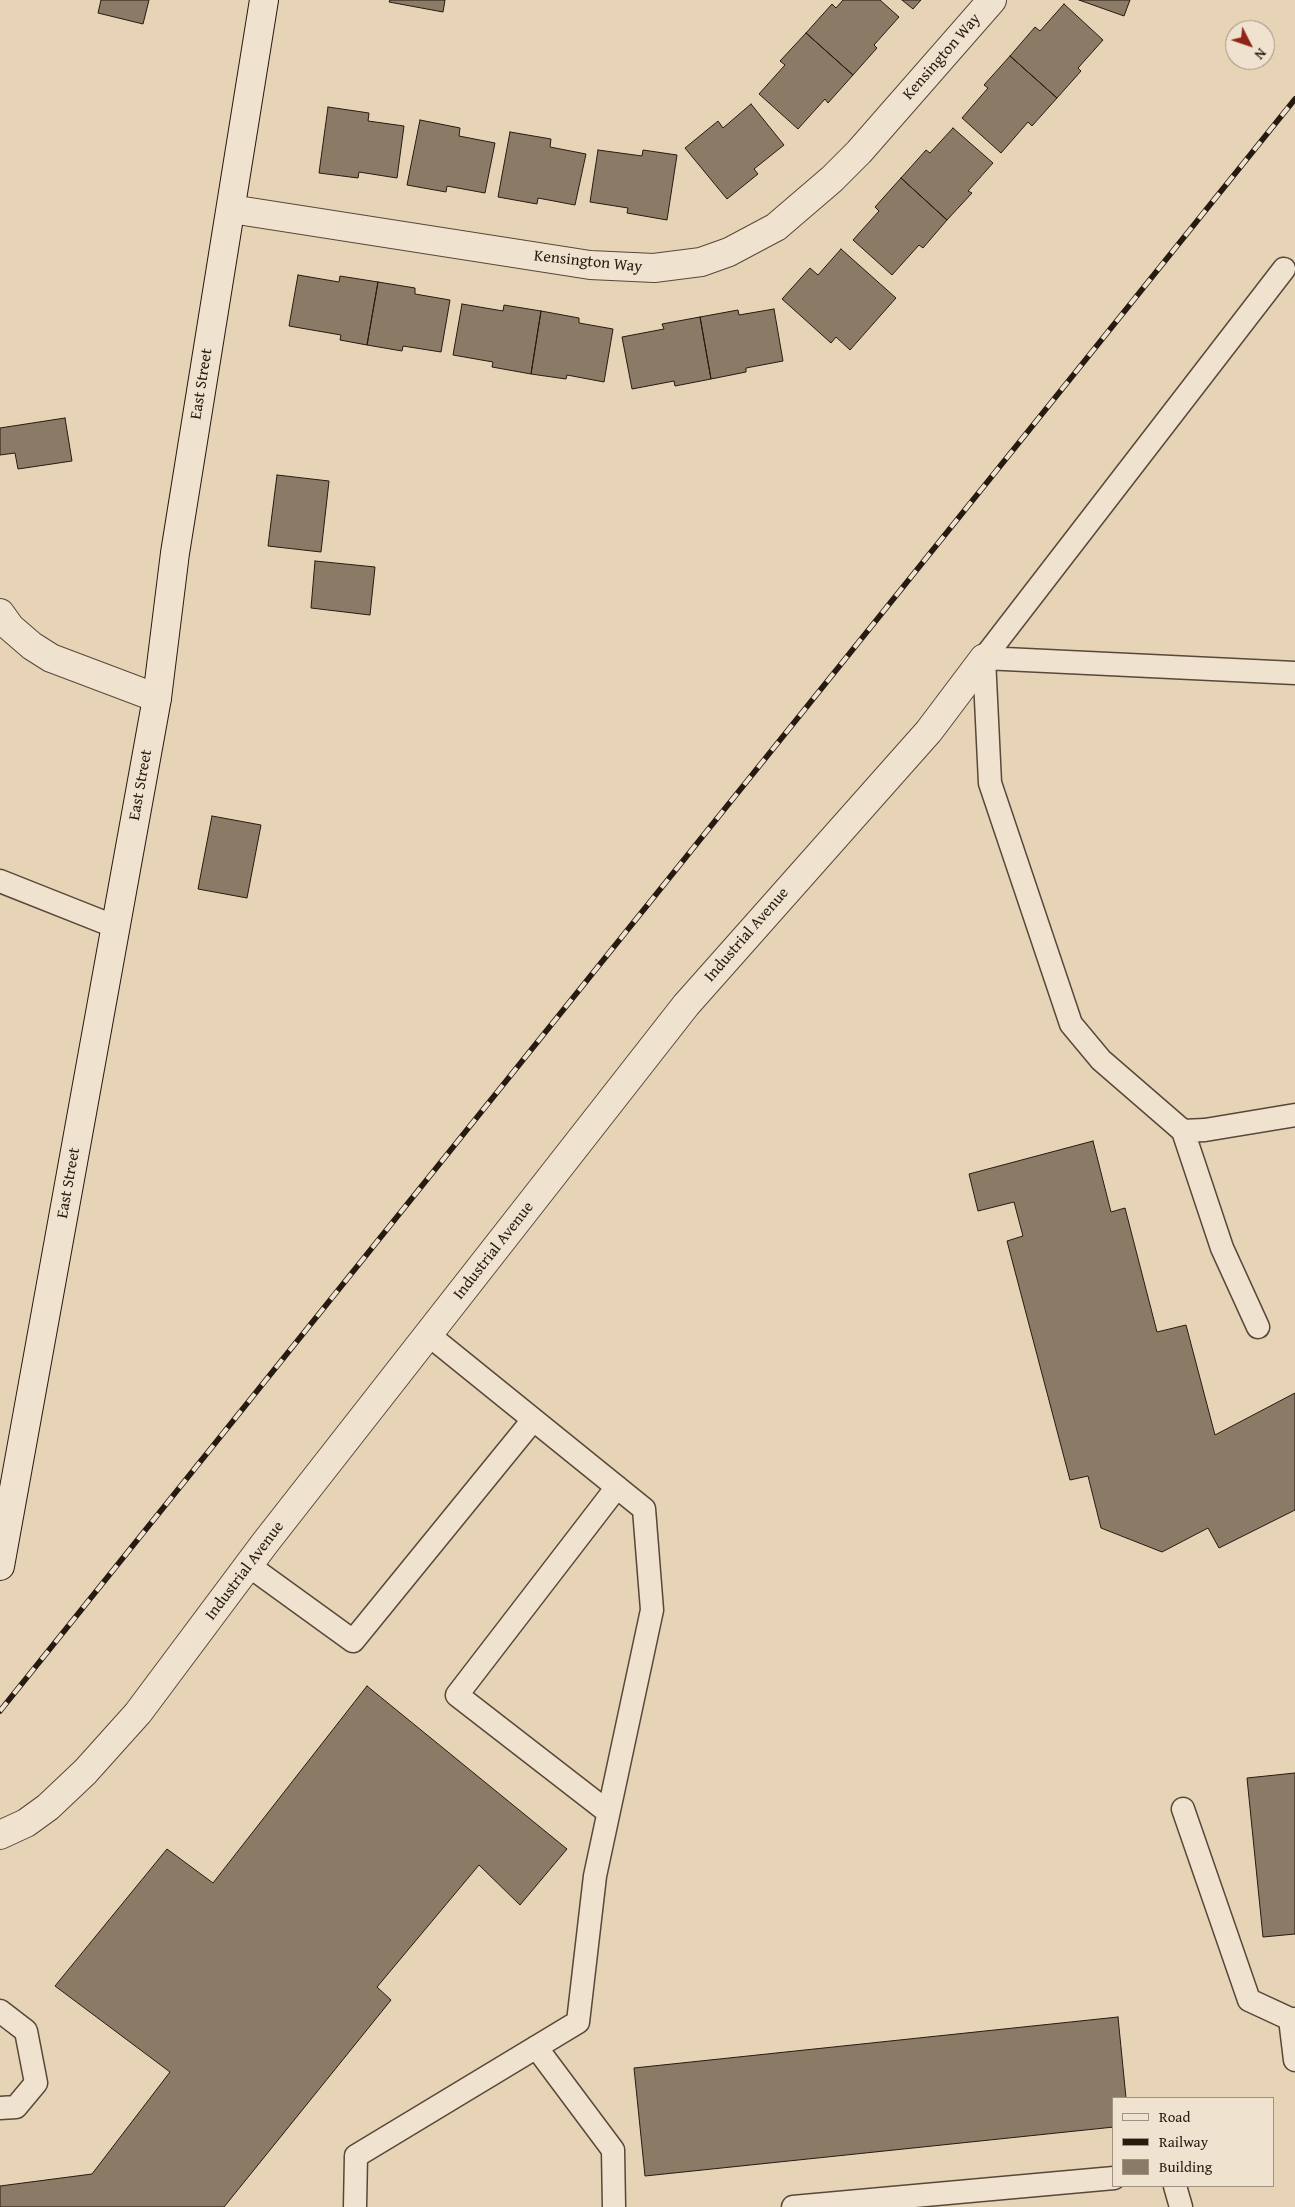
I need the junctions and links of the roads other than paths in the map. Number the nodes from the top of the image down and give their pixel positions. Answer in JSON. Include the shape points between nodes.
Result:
{"nodes":[{"id":1,"x":264,"y":0,"type":"edge"},
{"id":2,"x":992,"y":0,"type":"edge"},
{"id":3,"x":231,"y":209,"type":"junction"},
{"id":4,"x":1284,"y":269,"type":"dead end"},
{"id":5,"x":0,"y":614,"type":"edge"},
{"id":6,"x":984,"y":658,"type":"junction"},
{"id":7,"x":1295,"y":673,"type":"edge"},
{"id":8,"x":157,"y":698,"type":"junction"},
{"id":9,"x":0,"y":881,"type":"edge"},
{"id":10,"x":116,"y":927,"type":"junction"},
{"id":11,"x":1295,"y":1115,"type":"edge"},
{"id":12,"x":1183,"y":1131,"type":"junction"},
{"id":13,"x":1258,"y":1328,"type":"dead end"},
{"id":14,"x":430,"y":1336,"type":"junction"},
{"id":15,"x":533,"y":1420,"type":"junction"},
{"id":16,"x":617,"y":1487,"type":"junction"},
{"id":17,"x":248,"y":1565,"type":"junction"},
{"id":18,"x":0,"y":1566,"type":"edge"},
{"id":19,"x":1183,"y":1809,"type":"dead end"},
{"id":20,"x":608,"y":1812,"type":"junction"},
{"id":21,"x":0,"y":1835,"type":"edge"},
{"id":22,"x":0,"y":2011,"type":"edge"},
{"id":23,"x":1293,"y":2019,"type":"edge"},
{"id":24,"x":536,"y":2047,"type":"junction"},
{"id":25,"x":1295,"y":2060,"type":"edge"},
{"id":26,"x":0,"y":2108,"type":"edge"},
{"id":27,"x":1112,"y":2178,"type":"edge"},
{"id":28,"x":1175,"y":2187,"type":"edge"},
{"id":29,"x":355,"y":2207,"type":"edge"},
{"id":30,"x":614,"y":2207,"type":"edge"},
{"id":31,"x":793,"y":2207,"type":"edge"},
{"id":32,"x":1181,"y":2207,"type":"edge"}],
"edges":[{"from":1,"to":3,"type":"street","name":"East Street"},
{"from":2,"to":3,"type":"street","name":"Kensington Way","via":[[832,179],[776,227],[729,252],[701,262],[654,268],[590,265]]},
{"from":3,"to":8,"type":"street","name":"East Street","via":[[175,553]]},
{"from":4,"to":6,"type":"lane"},
{"from":5,"to":8,"type":"street","via":[[32,646],[52,658]]},
{"from":6,"to":7,"type":"lane"},
{"from":6,"to":12,"type":"lane","via":[[990,782],[1071,1024],[1101,1060]]},
{"from":6,"to":14,"type":"street","name":"Industrial Avenue","via":[[928,731],[686,1005]]},
{"from":8,"to":10,"type":"street","name":"East Street"},
{"from":9,"to":10,"type":"lane"},
{"from":10,"to":18,"type":"street","name":"East Street"},
{"from":11,"to":12,"type":"lane"},
{"from":12,"to":13,"type":"lane","via":[[1222,1248]]},
{"from":14,"to":15,"type":"lane"},
{"from":14,"to":17,"type":"street","name":"Industrial Avenue"},
{"from":15,"to":16,"type":"lane"},
{"from":15,"to":17,"type":"lane","via":[[353,1640]]},
{"from":16,"to":20,"type":"lane","via":[[644,1509],[652,1610]]},
{"from":16,"to":20,"type":"lane","via":[[457,1695]]},
{"from":17,"to":21,"type":"street","name":"Industrial Avenue","via":[[138,1714],[85,1772],[48,1807],[26,1823]]},
{"from":19,"to":23,"type":"lane","via":[[1249,2000]]},
{"from":20,"to":24,"type":"lane","via":[[595,1876],[578,2022]]},
{"from":22,"to":26,"type":"lane","via":[[26,2031],[36,2083],[16,2107]]},
{"from":23,"to":25,"type":"lane"},
{"from":24,"to":29,"type":"lane","via":[[356,2156]]},
{"from":24,"to":30,"type":"lane","via":[[613,2150]]},
{"from":27,"to":31,"type":"lane"},
{"from":28,"to":32,"type":"lane"}]}
